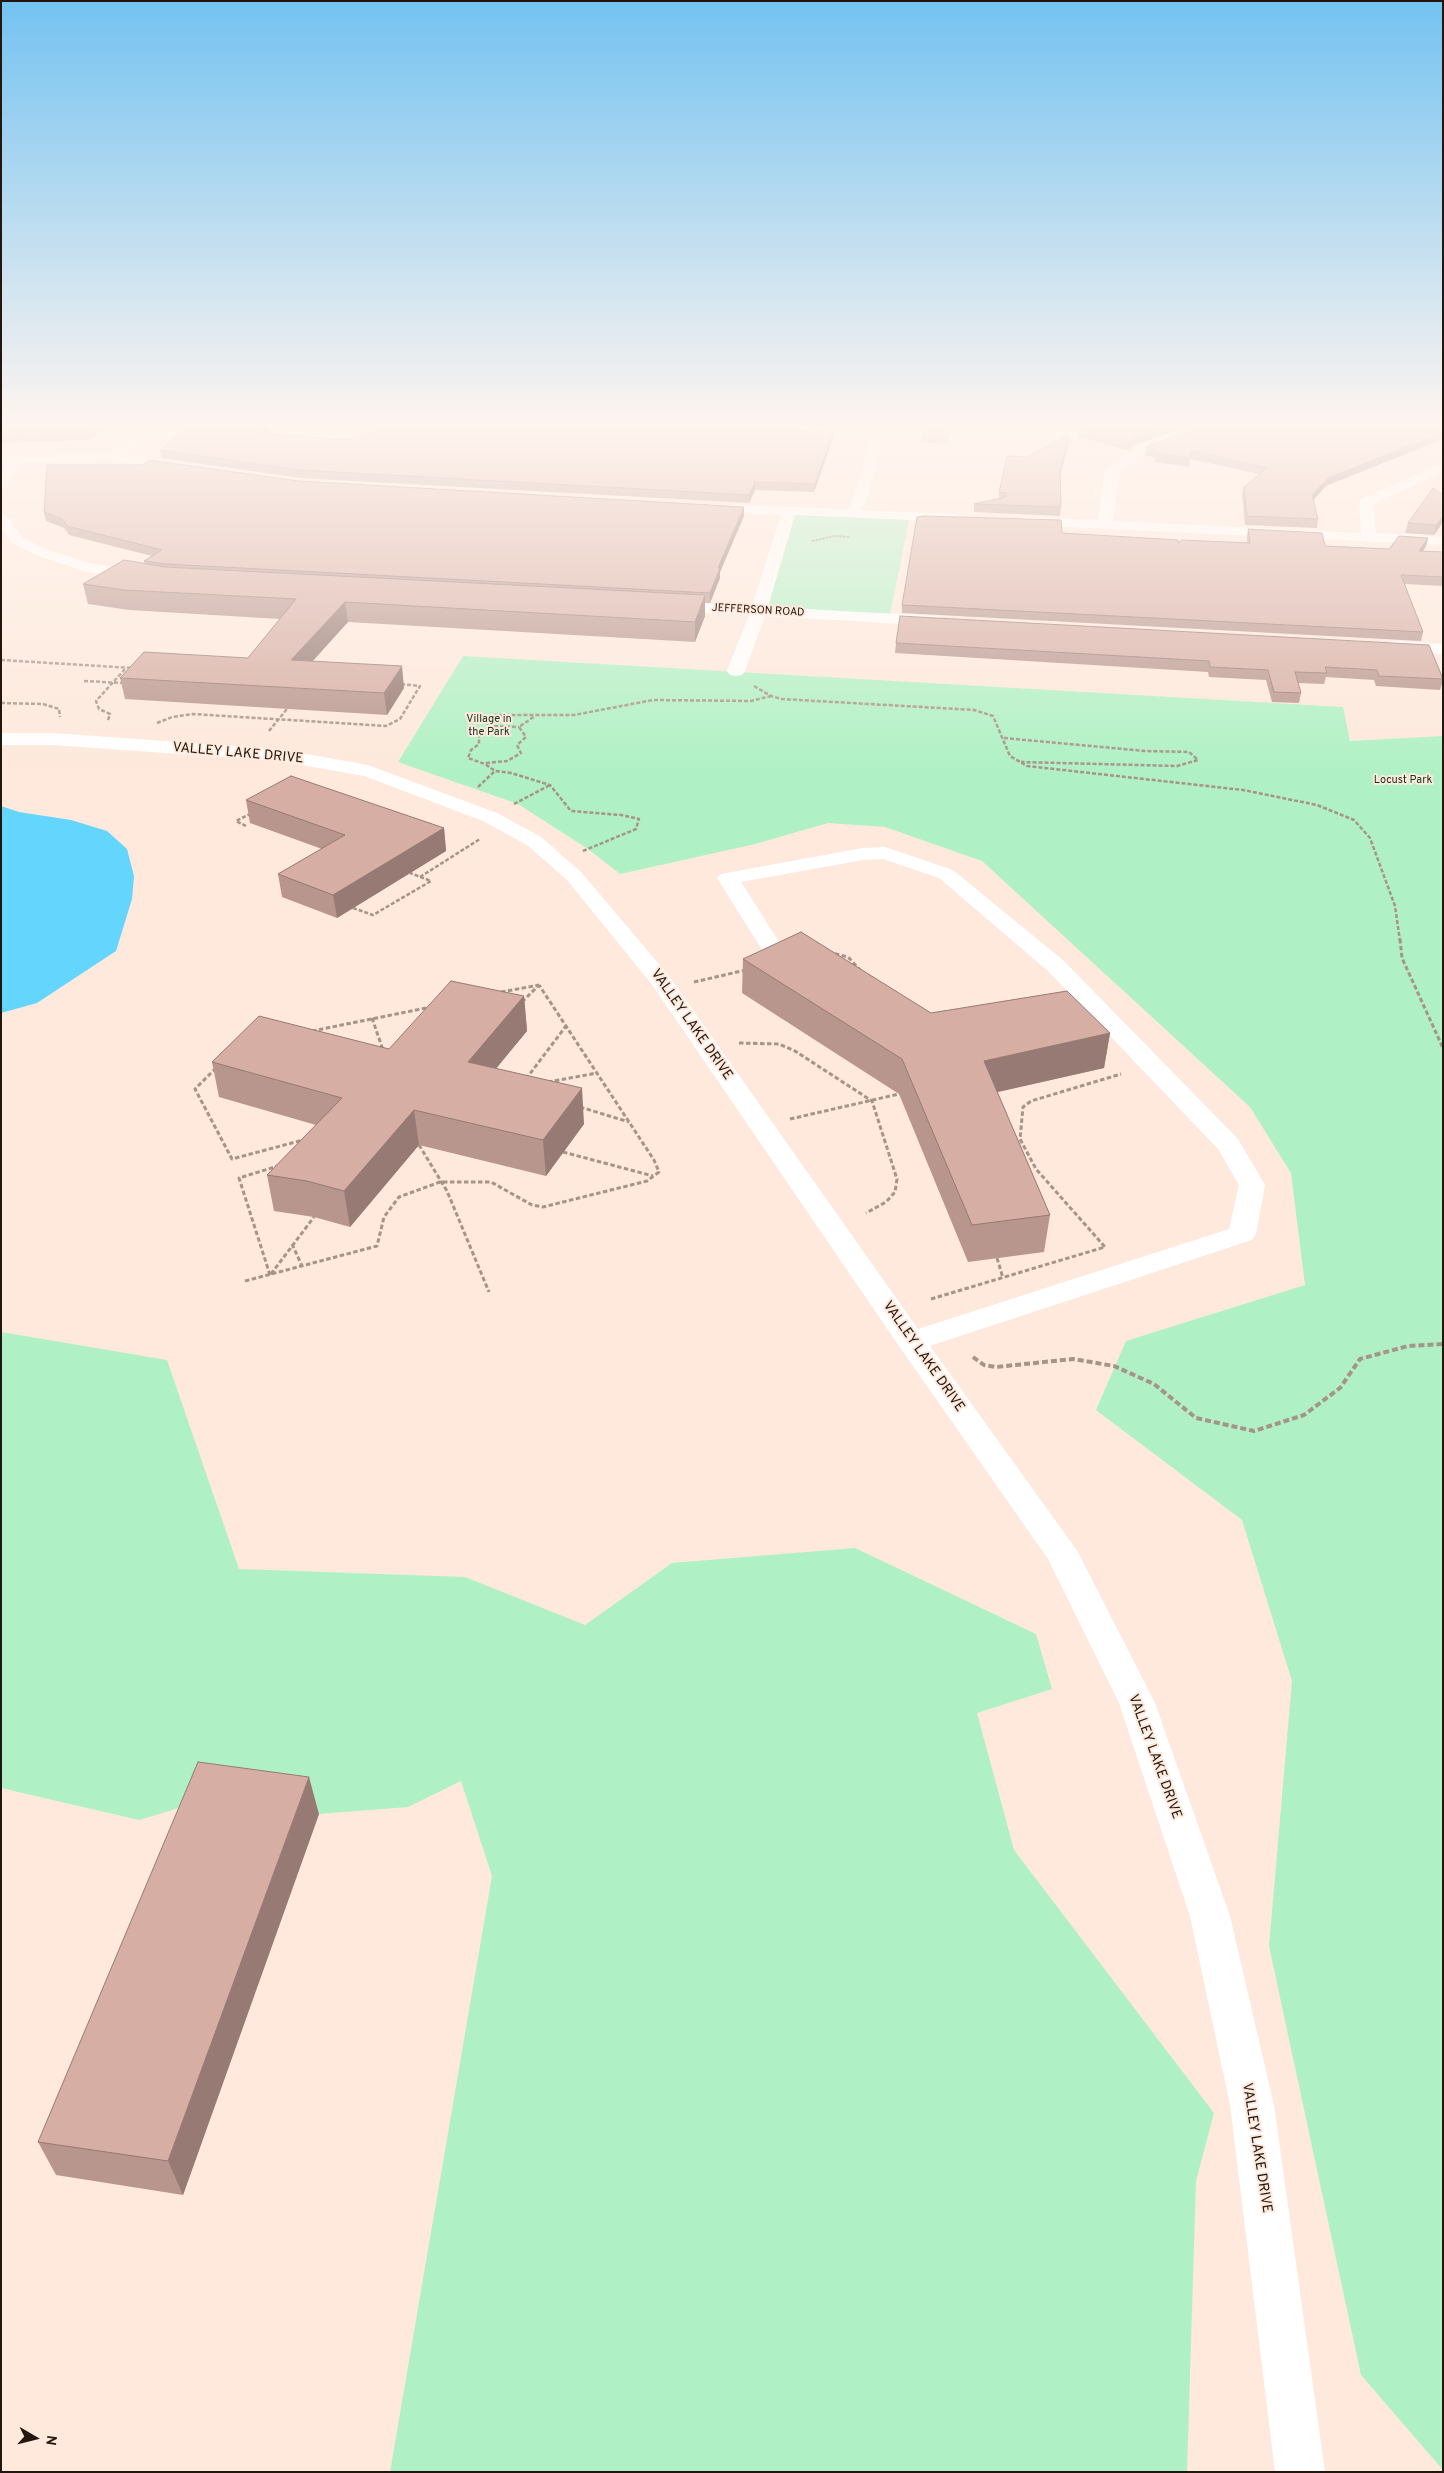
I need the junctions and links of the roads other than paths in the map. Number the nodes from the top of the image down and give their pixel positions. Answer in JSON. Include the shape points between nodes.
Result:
{"nodes":[{"id":1,"x":21,"y":543,"type":"edge"},
{"id":2,"x":779,"y":543,"type":"edge"},
{"id":3,"x":162,"y":579,"type":"edge"},
{"id":4,"x":651,"y":606,"type":"edge"},
{"id":5,"x":759,"y":611,"type":"junction"},
{"id":6,"x":948,"y":622,"type":"edge"},
{"id":7,"x":1374,"y":645,"type":"edge"},
{"id":8,"x":1443,"y":649,"type":"edge"},
{"id":9,"x":736,"y":671,"type":"road end"},
{"id":10,"x":1,"y":739,"type":"edge"},
{"id":11,"x":775,"y":953,"type":"edge"},
{"id":12,"x":912,"y":1342,"type":"junction"},
{"id":13,"x":1300,"y":2472,"type":"edge"}],
"edges":[{"from":1,"to":3,"type":"street","via":[[96,569]]},
{"from":2,"to":5,"type":"street"},
{"from":4,"to":5,"type":"street","name":"JEFFERSON ROAD"},
{"from":5,"to":6,"type":"street","name":"JEFFERSON ROAD"},
{"from":5,"to":9,"type":"street"},
{"from":7,"to":8,"type":"street"},
{"from":10,"to":12,"type":"street","name":"VALLEY LAKE DRIVE","via":[[52,739],[279,755],[368,770],[490,817],[534,841],[574,876],[661,981]]},
{"from":11,"to":12,"type":"street","via":[[728,878],[885,853],[946,874],[1056,966],[1229,1145],[1252,1185],[1242,1234]]},
{"from":12,"to":13,"type":"street","name":"VALLEY LAKE DRIVE","via":[[1061,1552],[1137,1704],[1207,1907],[1252,2106]]}]}
